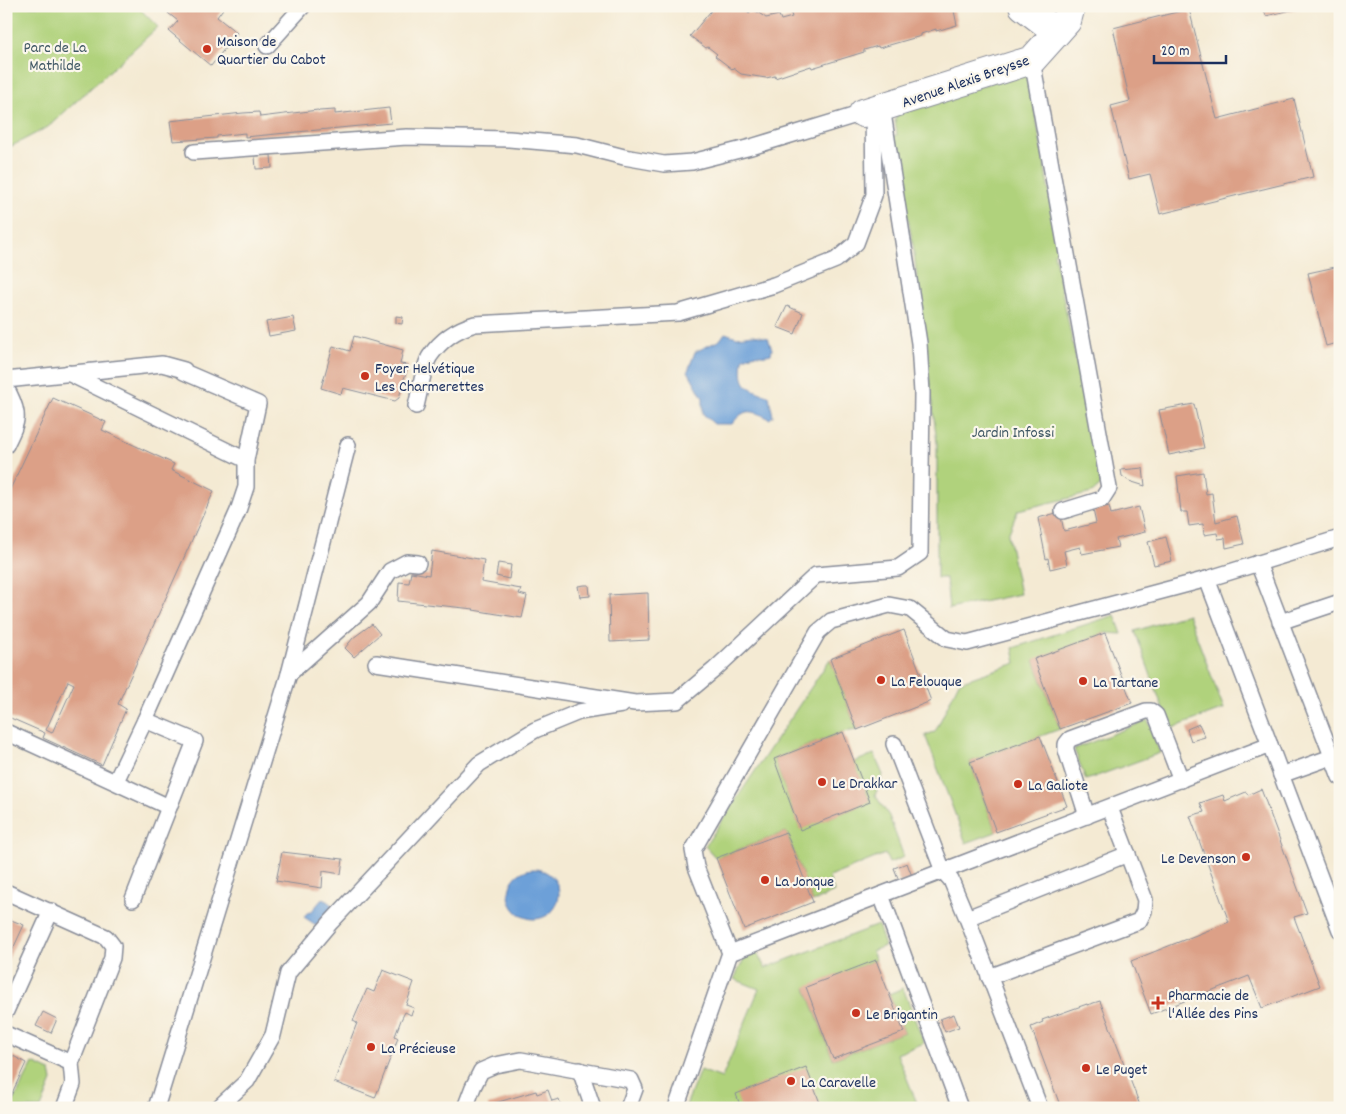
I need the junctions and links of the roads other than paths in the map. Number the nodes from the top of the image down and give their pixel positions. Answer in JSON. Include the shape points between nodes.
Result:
{"nodes":[{"id":1,"x":303,"y":6,"type":"edge"},
{"id":2,"x":1023,"y":6,"type":"edge"},
{"id":3,"x":1071,"y":6,"type":"edge"},
{"id":4,"x":1057,"y":32,"type":"junction"},
{"id":5,"x":267,"y":46,"type":"dead end"},
{"id":6,"x":1032,"y":60,"type":"junction"},
{"id":7,"x":873,"y":110,"type":"junction"},
{"id":8,"x":194,"y":152,"type":"dead end"},
{"id":9,"x":68,"y":373,"type":"junction"},
{"id":10,"x":6,"y":380,"type":"edge"},
{"id":11,"x":6,"y":392,"type":"edge"},
{"id":12,"x":416,"y":406,"type":"dead end"},
{"id":13,"x":6,"y":445,"type":"edge"},
{"id":14,"x":348,"y":446,"type":"dead end"},
{"id":15,"x":246,"y":460,"type":"junction"},
{"id":16,"x":1063,"y":511,"type":"dead end"},
{"id":17,"x":1340,"y":538,"type":"edge"},
{"id":18,"x":418,"y":563,"type":"dead end"},
{"id":19,"x":1258,"y":563,"type":"junction"},
{"id":20,"x":1207,"y":579,"type":"junction"},
{"id":21,"x":1340,"y":602,"type":"edge"},
{"id":22,"x":1280,"y":622,"type":"junction"},
{"id":23,"x":376,"y":663,"type":"dead end"},
{"id":24,"x":289,"y":674,"type":"junction"},
{"id":25,"x":635,"y":702,"type":"junction"},
{"id":26,"x":145,"y":720,"type":"junction"},
{"id":27,"x":6,"y":732,"type":"edge"},
{"id":28,"x":894,"y":744,"type":"dead end"},
{"id":29,"x":1270,"y":745,"type":"junction"},
{"id":30,"x":1336,"y":755,"type":"edge"},
{"id":31,"x":1281,"y":775,"type":"junction"},
{"id":32,"x":1340,"y":777,"type":"edge"},
{"id":33,"x":1181,"y":780,"type":"junction"},
{"id":34,"x":116,"y":781,"type":"junction"},
{"id":35,"x":169,"y":807,"type":"junction"},
{"id":36,"x":1110,"y":808,"type":"junction"},
{"id":37,"x":1087,"y":816,"type":"junction"},
{"id":38,"x":1128,"y":854,"type":"junction"},
{"id":39,"x":943,"y":871,"type":"junction"},
{"id":40,"x":6,"y":892,"type":"edge"},
{"id":41,"x":881,"y":895,"type":"junction"},
{"id":42,"x":134,"y":899,"type":"dead end"},
{"id":43,"x":51,"y":911,"type":"junction"},
{"id":44,"x":967,"y":918,"type":"junction"},
{"id":45,"x":1340,"y":930,"type":"edge"},
{"id":46,"x":730,"y":953,"type":"junction"},
{"id":47,"x":989,"y":978,"type":"junction"},
{"id":48,"x":6,"y":1011,"type":"edge"},
{"id":49,"x":6,"y":1034,"type":"edge"},
{"id":50,"x":71,"y":1063,"type":"junction"},
{"id":51,"x":580,"y":1070,"type":"junction"},
{"id":52,"x":64,"y":1108,"type":"edge"},
{"id":53,"x":156,"y":1108,"type":"edge"},
{"id":54,"x":218,"y":1108,"type":"edge"},
{"id":55,"x":465,"y":1108,"type":"edge"},
{"id":56,"x":593,"y":1108,"type":"edge"},
{"id":57,"x":628,"y":1108,"type":"edge"},
{"id":58,"x":676,"y":1108,"type":"edge"},
{"id":59,"x":960,"y":1108,"type":"edge"},
{"id":60,"x":1040,"y":1108,"type":"edge"}],
"edges":[{"from":1,"to":5,"type":"lane"},
{"from":2,"to":4,"type":"street"},
{"from":3,"to":4,"type":"street","name":"Avenue Alexis Breysse","via":[[1067,21]]},
{"from":4,"to":6,"type":"street","name":"Avenue Alexis Breysse"},
{"from":6,"to":7,"type":"street","name":"Avenue Alexis Breysse"},
{"from":6,"to":16,"type":"lane","via":[[1109,488],[1102,499]]},
{"from":7,"to":8,"type":"lane","via":[[692,162],[664,164],[578,146],[472,138],[407,137]]},
{"from":7,"to":12,"type":"lane","via":[[874,195],[856,244],[836,260],[774,285],[678,313],[475,324],[461,328],[429,357]]},
{"from":7,"to":25,"type":"lane","via":[[919,343],[922,393],[920,553],[898,568],[816,575],[677,701]]},
{"from":9,"to":10,"type":"lane"},
{"from":9,"to":15,"type":"lane"},
{"from":9,"to":15,"type":"lane","via":[[162,364],[184,370],[258,404]]},
{"from":11,"to":13,"type":"lane","via":[[17,409],[16,425]]},
{"from":14,"to":24,"type":"lane"},
{"from":15,"to":26,"type":"lane","via":[[246,487],[238,511]]},
{"from":17,"to":19,"type":"lane"},
{"from":18,"to":24,"type":"lane","via":[[407,562],[390,571],[369,603]]},
{"from":19,"to":20,"type":"lane"},
{"from":19,"to":22,"type":"lane"},
{"from":20,"to":29,"type":"lane"},
{"from":20,"to":46,"type":"lane","via":[[967,643],[947,639],[910,609],[889,605],[831,621],[818,632],[694,850],[696,867]]},
{"from":21,"to":22,"type":"lane"},
{"from":22,"to":30,"type":"lane"},
{"from":23,"to":25,"type":"lane"},
{"from":24,"to":53,"type":"lane"},
{"from":25,"to":54,"type":"lane","via":[[579,712],[535,730],[479,764],[331,922],[288,973],[273,1036],[248,1081]]},
{"from":26,"to":34,"type":"lane"},
{"from":26,"to":35,"type":"lane","via":[[195,741]]},
{"from":27,"to":34,"type":"lane"},
{"from":28,"to":39,"type":"lane"},
{"from":29,"to":31,"type":"lane"},
{"from":29,"to":33,"type":"lane"},
{"from":30,"to":31,"type":"lane"},
{"from":30,"to":32,"type":"lane"},
{"from":31,"to":45,"type":"lane"},
{"from":33,"to":36,"type":"lane"},
{"from":33,"to":37,"type":"lane","via":[[1156,715],[1151,711],[1070,739],[1066,750]]},
{"from":34,"to":35,"type":"lane"},
{"from":35,"to":42,"type":"lane"},
{"from":36,"to":37,"type":"lane"},
{"from":36,"to":38,"type":"lane"},
{"from":37,"to":39,"type":"lane"},
{"from":38,"to":44,"type":"lane"},
{"from":38,"to":47,"type":"lane","via":[[1145,900],[1139,921]]},
{"from":39,"to":41,"type":"lane"},
{"from":39,"to":44,"type":"lane","via":[[951,880]]},
{"from":40,"to":43,"type":"lane"},
{"from":41,"to":46,"type":"lane"},
{"from":41,"to":59,"type":"lane"},
{"from":43,"to":48,"type":"lane"},
{"from":43,"to":50,"type":"lane","via":[[106,937],[113,946],[112,958]]},
{"from":44,"to":47,"type":"lane"},
{"from":46,"to":58,"type":"lane"},
{"from":47,"to":60,"type":"lane"},
{"from":49,"to":50,"type":"lane"},
{"from":50,"to":52,"type":"lane","via":[[73,1084]]},
{"from":51,"to":55,"type":"lane","via":[[521,1060],[495,1064],[481,1071]]},
{"from":51,"to":56,"type":"lane"},
{"from":51,"to":57,"type":"lane","via":[[631,1080],[635,1089]]}]}
